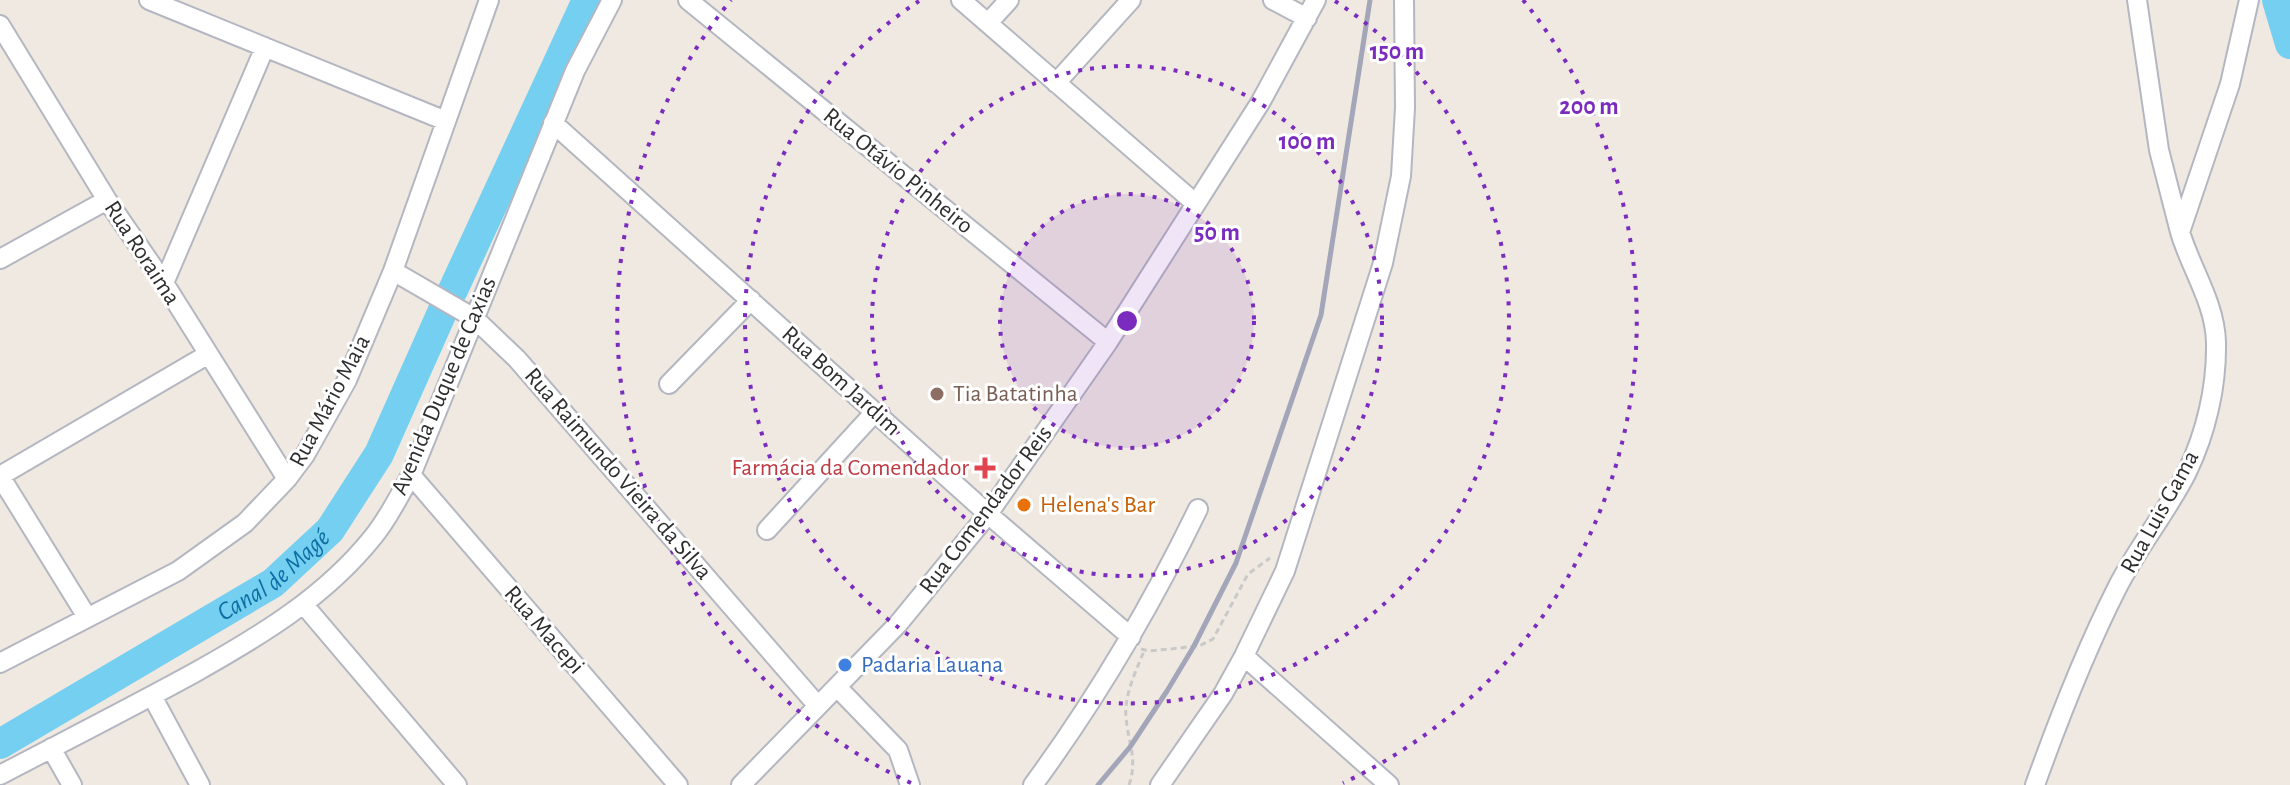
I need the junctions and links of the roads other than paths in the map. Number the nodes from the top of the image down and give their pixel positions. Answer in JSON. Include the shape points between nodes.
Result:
{"nodes":[{"id":1,"x":149,"y":0,"type":"edge"},
{"id":2,"x":489,"y":0,"type":"edge"},
{"id":3,"x":612,"y":0,"type":"edge"},
{"id":4,"x":688,"y":0,"type":"edge"},
{"id":5,"x":961,"y":0,"type":"edge"},
{"id":6,"x":1009,"y":0,"type":"edge"},
{"id":7,"x":1131,"y":0,"type":"edge"},
{"id":8,"x":1273,"y":0,"type":"edge"},
{"id":9,"x":1316,"y":0,"type":"edge"},
{"id":10,"x":1404,"y":0,"type":"edge"},
{"id":11,"x":2137,"y":0,"type":"edge"},
{"id":12,"x":2249,"y":0,"type":"edge"},
{"id":13,"x":1307,"y":18,"type":"junction"},
{"id":14,"x":988,"y":23,"type":"junction"},
{"id":15,"x":0,"y":25,"type":"edge"},
{"id":16,"x":6,"y":47,"type":"edge"},
{"id":17,"x":265,"y":47,"type":"junction"},
{"id":18,"x":1056,"y":83,"type":"junction"},
{"id":19,"x":446,"y":121,"type":"junction"},
{"id":20,"x":553,"y":123,"type":"junction"},
{"id":21,"x":107,"y":200,"type":"junction"},
{"id":22,"x":1195,"y":203,"type":"junction"},
{"id":23,"x":2180,"y":232,"type":"junction"},
{"id":24,"x":0,"y":259,"type":"edge"},
{"id":25,"x":393,"y":271,"type":"junction"},
{"id":26,"x":164,"y":283,"type":"junction"},
{"id":27,"x":751,"y":300,"type":"junction"},
{"id":28,"x":474,"y":318,"type":"junction"},
{"id":29,"x":1108,"y":342,"type":"junction"},
{"id":30,"x":207,"y":355,"type":"junction"},
{"id":31,"x":669,"y":384,"type":"dead end"},
{"id":32,"x":875,"y":412,"type":"junction"},
{"id":33,"x":411,"y":475,"type":"junction"},
{"id":34,"x":0,"y":476,"type":"edge"},
{"id":35,"x":287,"y":479,"type":"junction"},
{"id":36,"x":1198,"y":509,"type":"dead end"},
{"id":37,"x":988,"y":514,"type":"junction"},
{"id":38,"x":767,"y":530,"type":"dead end"},
{"id":39,"x":304,"y":605,"type":"junction"},
{"id":40,"x":87,"y":617,"type":"junction"},
{"id":41,"x":1131,"y":637,"type":"junction"},
{"id":42,"x":1244,"y":656,"type":"junction"},
{"id":43,"x":0,"y":663,"type":"edge"},
{"id":44,"x":837,"y":687,"type":"junction"},
{"id":45,"x":152,"y":696,"type":"junction"},
{"id":46,"x":818,"y":706,"type":"junction"},
{"id":47,"x":51,"y":748,"type":"junction"},
{"id":48,"x":0,"y":775,"type":"edge"},
{"id":49,"x":72,"y":785,"type":"edge"},
{"id":50,"x":200,"y":785,"type":"edge"},
{"id":51,"x":457,"y":785,"type":"edge"},
{"id":52,"x":678,"y":785,"type":"edge"},
{"id":53,"x":741,"y":785,"type":"edge"},
{"id":54,"x":910,"y":785,"type":"edge"},
{"id":55,"x":1033,"y":785,"type":"edge"},
{"id":56,"x":1160,"y":785,"type":"edge"},
{"id":57,"x":1389,"y":785,"type":"edge"},
{"id":58,"x":2035,"y":785,"type":"edge"}],
"edges":[{"from":1,"to":17,"type":"street"},
{"from":2,"to":19,"type":"street","name":"Rua Mário Maia"},
{"from":3,"to":20,"type":"street","name":"Avenida Duque de Caxias"},
{"from":4,"to":29,"type":"street","name":"Rua Otávio Pinheiro"},
{"from":5,"to":14,"type":"street"},
{"from":6,"to":14,"type":"street"},
{"from":7,"to":18,"type":"street"},
{"from":8,"to":13,"type":"street"},
{"from":9,"to":13,"type":"street","name":"Rua Comendador Reis"},
{"from":10,"to":42,"type":"street","via":[[1401,176],[1383,263],[1285,571]]},
{"from":11,"to":23,"type":"street","name":"Rua Luis Gama","via":[[2159,150]]},
{"from":12,"to":23,"type":"street","via":[[2230,84]]},
{"from":13,"to":22,"type":"street","name":"Rua Comendador Reis"},
{"from":14,"to":18,"type":"street"},
{"from":15,"to":16,"type":"street","name":"Rua Roraima"},
{"from":16,"to":21,"type":"street","name":"Rua Roraima"},
{"from":17,"to":19,"type":"street"},
{"from":17,"to":26,"type":"street"},
{"from":18,"to":22,"type":"street"},
{"from":19,"to":25,"type":"street","name":"Rua Mário Maia"},
{"from":20,"to":27,"type":"street","name":"Rua Bom Jardim"},
{"from":20,"to":28,"type":"street","name":"Avenida Duque de Caxias"},
{"from":21,"to":24,"type":"street"},
{"from":21,"to":26,"type":"street","name":"Rua Roraima"},
{"from":22,"to":29,"type":"street","name":"Rua Comendador Reis"},
{"from":23,"to":58,"type":"street","name":"Rua Luis Gama","via":[[2211,309],[2216,340],[2205,427],[2187,473],[2097,629]]},
{"from":25,"to":28,"type":"street","name":"Rua Raimundo Vieira da Silva"},
{"from":25,"to":35,"type":"street","name":"Rua Mário Maia","via":[[347,380]]},
{"from":26,"to":30,"type":"street","name":"Rua Roraima"},
{"from":27,"to":31,"type":"street"},
{"from":27,"to":32,"type":"street","name":"Rua Bom Jardim"},
{"from":28,"to":33,"type":"street","name":"Avenida Duque de Caxias"},
{"from":28,"to":46,"type":"street","name":"Rua Raimundo Vieira da Silva","via":[[551,396]]},
{"from":29,"to":37,"type":"street","name":"Rua Comendador Reis"},
{"from":30,"to":34,"type":"street"},
{"from":30,"to":35,"type":"street","name":"Rua Roraima"},
{"from":32,"to":37,"type":"street","name":"Rua Bom Jardim"},
{"from":32,"to":38,"type":"street"},
{"from":33,"to":39,"type":"street","name":"Avenida Duque de Caxias","via":[[374,536]]},
{"from":33,"to":52,"type":"street","name":"Rua Macepi"},
{"from":34,"to":40,"type":"street"},
{"from":35,"to":40,"type":"street","name":"Rua Mário Maia","via":[[245,523],[189,563]]},
{"from":36,"to":41,"type":"street"},
{"from":37,"to":41,"type":"street","name":"Rua Bom Jardim"},
{"from":37,"to":44,"type":"street","name":"Rua Comendador Reis","via":[[898,624]]},
{"from":39,"to":45,"type":"street","name":"Avenida Duque de Caxias"},
{"from":39,"to":51,"type":"street"},
{"from":40,"to":43,"type":"street","name":"Rua Mário Maia"},
{"from":41,"to":55,"type":"street"},
{"from":42,"to":56,"type":"street"},
{"from":42,"to":57,"type":"street"},
{"from":44,"to":46,"type":"street","name":"Rua Comendador Reis"},
{"from":44,"to":54,"type":"street","via":[[898,750]]},
{"from":45,"to":47,"type":"street","name":"Avenida Duque de Caxias"},
{"from":45,"to":50,"type":"street"},
{"from":46,"to":53,"type":"street","name":"Rua Comendador Reis"},
{"from":47,"to":48,"type":"street","name":"Avenida Duque de Caxias"},
{"from":47,"to":49,"type":"street"}]}
